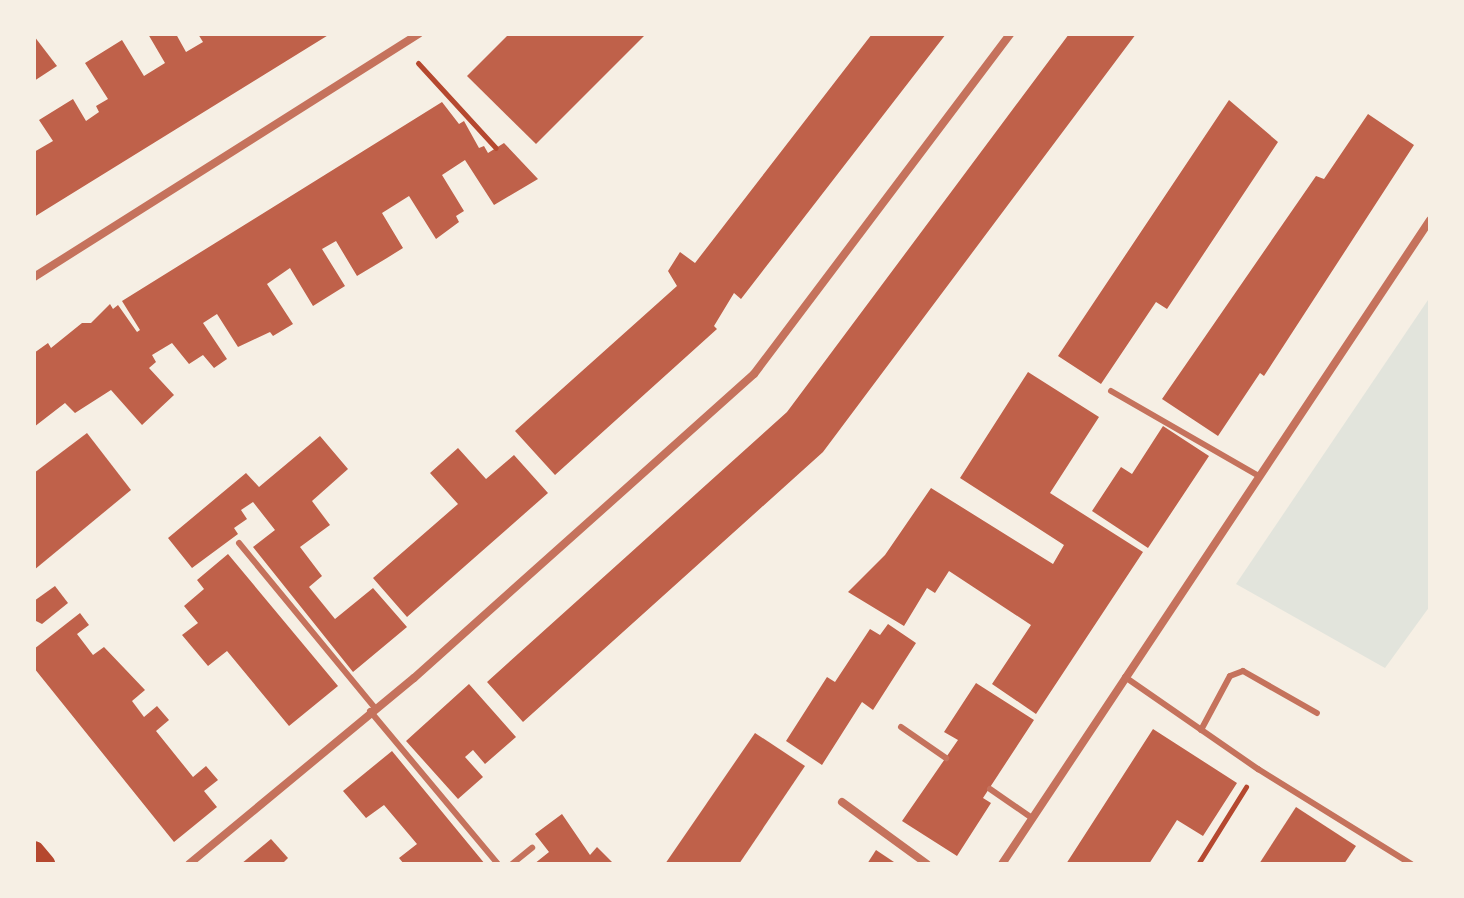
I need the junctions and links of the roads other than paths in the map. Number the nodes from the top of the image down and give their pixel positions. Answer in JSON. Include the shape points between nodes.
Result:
{"nodes":[{"id":1,"x":419,"y":34,"type":"edge"},
{"id":2,"x":1010,"y":34,"type":"edge"},
{"id":3,"x":1430,"y":220,"type":"edge"},
{"id":4,"x":34,"y":277,"type":"edge"},
{"id":5,"x":1111,"y":391,"type":"dead end"},
{"id":6,"x":1257,"y":475,"type":"junction"},
{"id":7,"x":239,"y":543,"type":"dead end"},
{"id":8,"x":1125,"y":677,"type":"junction"},
{"id":9,"x":372,"y":709,"type":"junction"},
{"id":10,"x":1317,"y":713,"type":"dead end"},
{"id":11,"x":901,"y":727,"type":"dead end"},
{"id":12,"x":1201,"y":730,"type":"junction"},
{"id":13,"x":946,"y":758,"type":"dead end"},
{"id":14,"x":990,"y":789,"type":"dead end"},
{"id":15,"x":842,"y":802,"type":"dead end"},
{"id":16,"x":1032,"y":818,"type":"junction"},
{"id":17,"x":532,"y":848,"type":"dead end"},
{"id":18,"x":34,"y":852,"type":"edge"},
{"id":19,"x":44,"y":864,"type":"edge"},
{"id":20,"x":189,"y":864,"type":"edge"},
{"id":21,"x":498,"y":864,"type":"edge"},
{"id":22,"x":512,"y":864,"type":"edge"},
{"id":23,"x":927,"y":864,"type":"edge"},
{"id":24,"x":1002,"y":864,"type":"edge"},
{"id":25,"x":1411,"y":864,"type":"edge"}],
"edges":[{"from":1,"to":4,"type":"street"},
{"from":2,"to":9,"type":"street","via":[[754,374]]},
{"from":3,"to":6,"type":"street"},
{"from":5,"to":6,"type":"lane"},
{"from":6,"to":8,"type":"street"},
{"from":7,"to":9,"type":"lane"},
{"from":8,"to":12,"type":"lane"},
{"from":8,"to":16,"type":"street"},
{"from":9,"to":20,"type":"street"},
{"from":9,"to":21,"type":"lane"},
{"from":10,"to":12,"type":"lane","via":[[1243,671],[1230,676]]},
{"from":11,"to":13,"type":"lane"},
{"from":12,"to":25,"type":"lane"},
{"from":14,"to":16,"type":"lane"},
{"from":15,"to":23,"type":"street"},
{"from":16,"to":24,"type":"street"},
{"from":17,"to":22,"type":"lane"},
{"from":18,"to":19,"type":"highway"}]}
